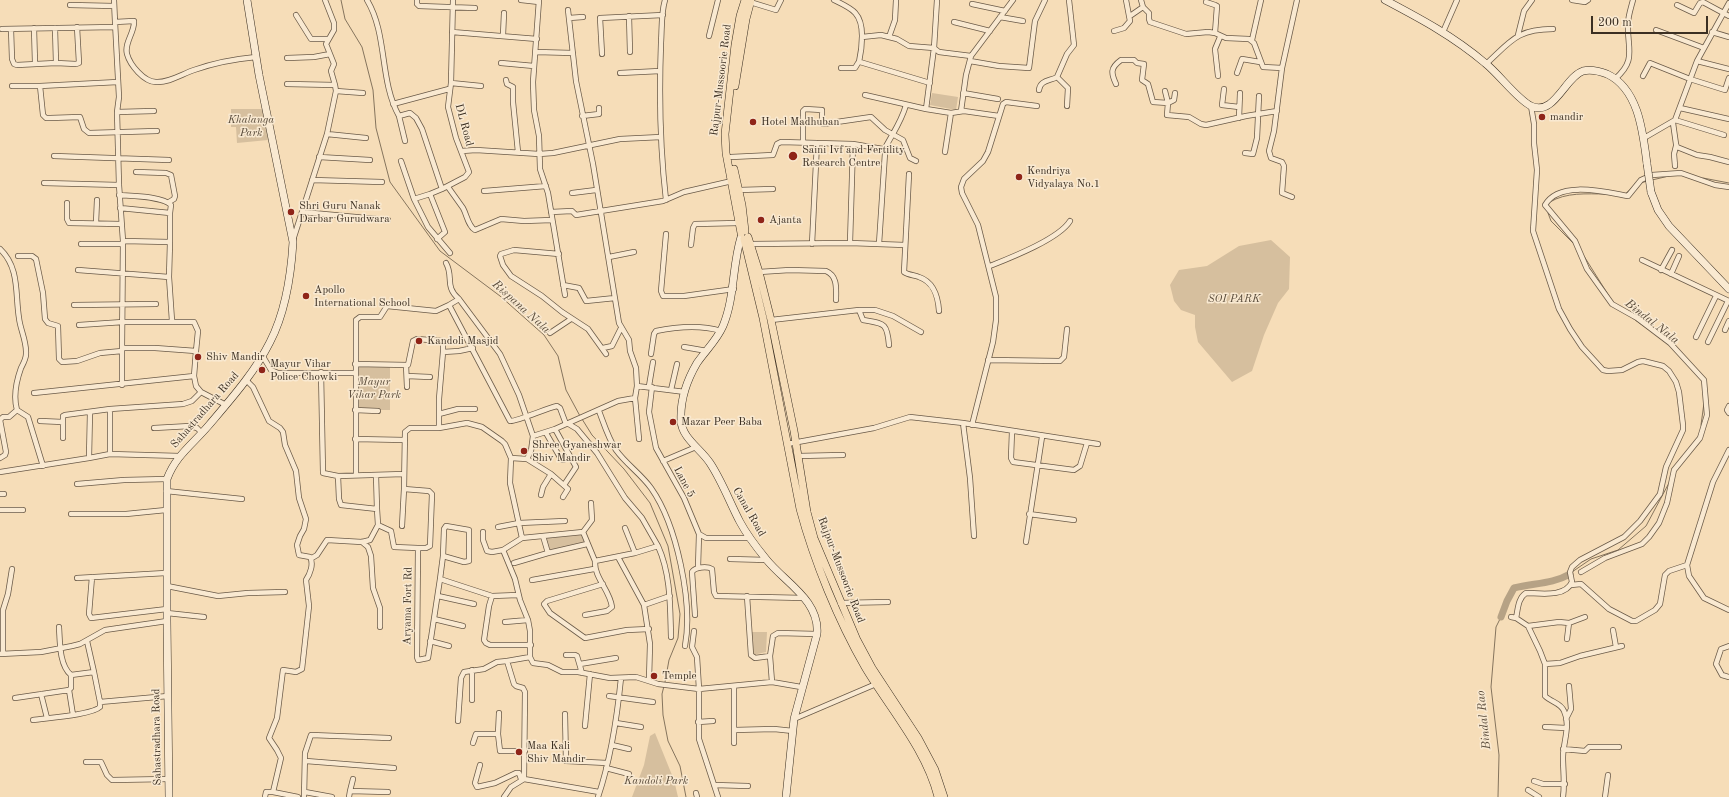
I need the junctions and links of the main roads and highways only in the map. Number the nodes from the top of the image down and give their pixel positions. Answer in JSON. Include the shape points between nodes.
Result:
{"nodes":[{"id":1,"x":749,"y":1,"type":"edge"},
{"id":2,"x":745,"y":237,"type":"junction"},
{"id":3,"x":837,"y":603,"type":"junction"},
{"id":4,"x":938,"y":797,"type":"edge"},
{"id":5,"x":944,"y":797,"type":"edge"}],
"edges":[{"from":1,"to":2,"type":"main road","name":"Rajpur-Mussoorie Road","via":[[728,137]]},
{"from":1,"to":2,"type":"main road","name":"Rajpur-Mussoorie Road","via":[[740,16],[725,134],[739,223]]},
{"from":2,"to":3,"type":"main road","name":"Rajpur-Mussoorie Road","via":[[759,272],[770,320],[796,443],[807,512]]},
{"from":2,"to":3,"type":"main road","name":"Rajpur-Mussoorie Road","via":[[800,509],[807,536]]},
{"from":3,"to":4,"type":"main road","name":"Rajpur-Mussoorie Road","via":[[850,640],[912,739]]},
{"from":3,"to":5,"type":"main road","name":"Rajpur-Mussoorie Road","via":[[872,668],[924,751],[942,787]]}]}
